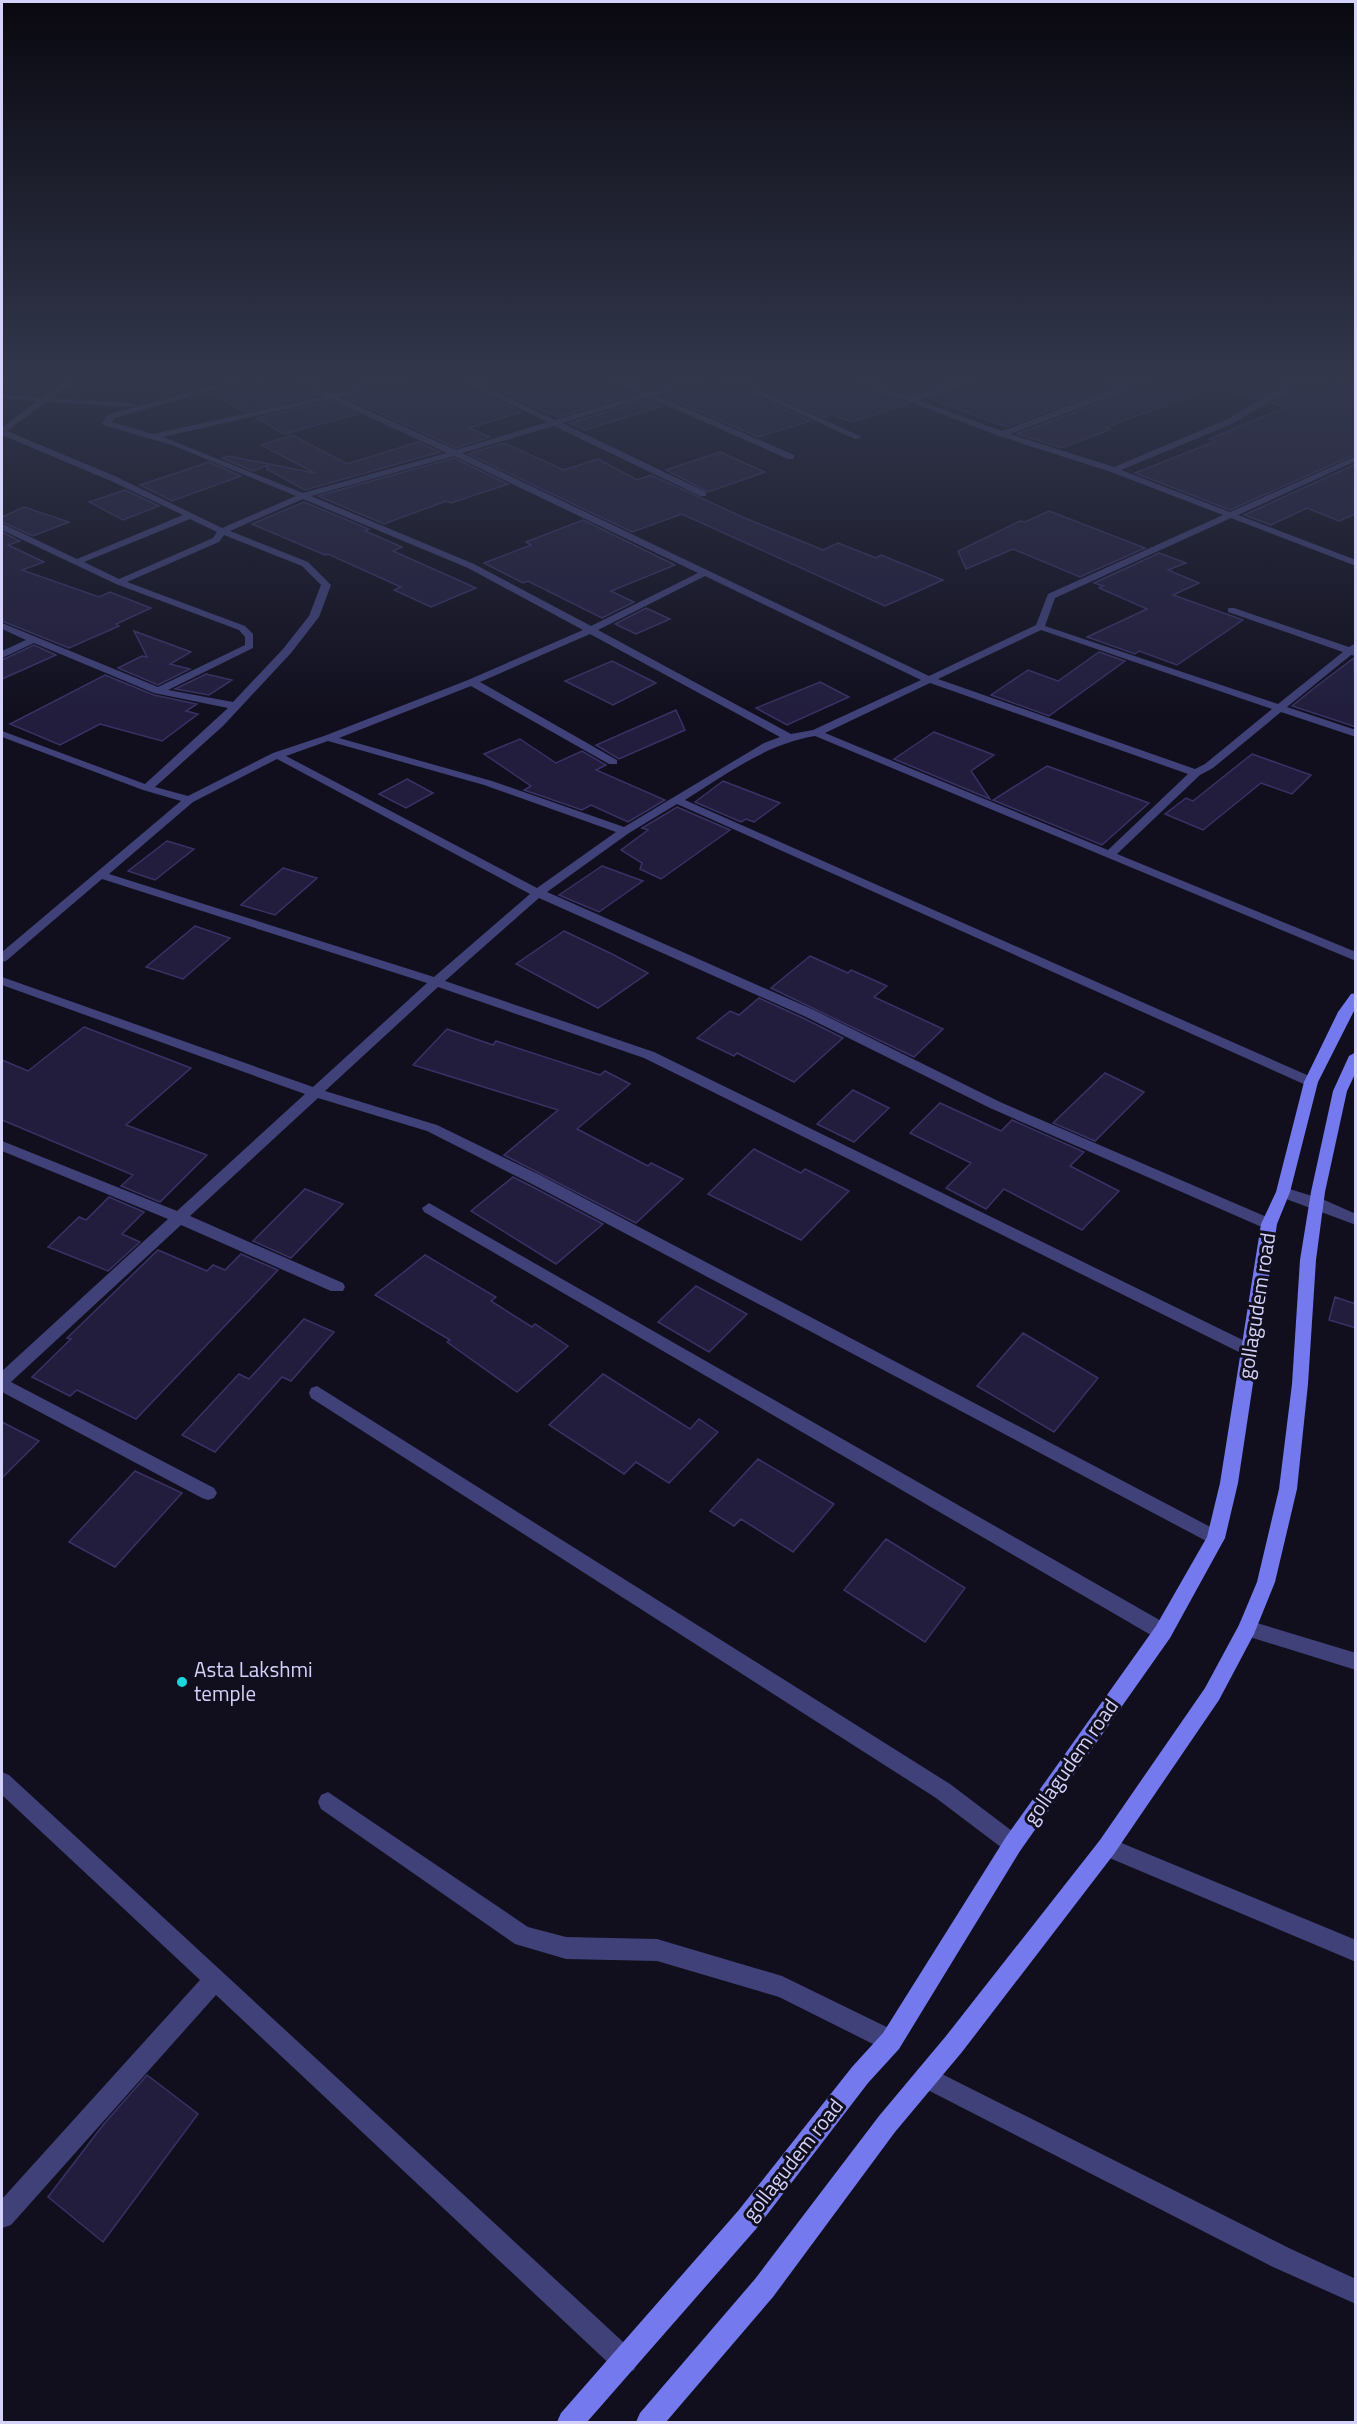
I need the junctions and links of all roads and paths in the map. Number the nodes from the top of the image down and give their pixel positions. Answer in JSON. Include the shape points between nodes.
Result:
{"nodes":[{"id":1,"x":135,"y":489,"type":"edge"},
{"id":2,"x":291,"y":489,"type":"edge"},
{"id":3,"x":327,"y":489,"type":"edge"},
{"id":4,"x":530,"y":489,"type":"edge"},
{"id":5,"x":693,"y":489,"type":"edge"},
{"id":6,"x":1162,"y":489,"type":"edge"},
{"id":7,"x":1287,"y":489,"type":"edge"},
{"id":8,"x":703,"y":494,"type":"dead end"},
{"id":9,"x":306,"y":495,"type":"junction"},
{"id":10,"x":1228,"y":515,"type":"junction"},
{"id":11,"x":189,"y":516,"type":"junction"},
{"id":12,"x":2,"y":527,"type":"edge"},
{"id":13,"x":222,"y":531,"type":"junction"},
{"id":14,"x":1352,"y":560,"type":"edge"},
{"id":15,"x":77,"y":562,"type":"junction"},
{"id":16,"x":704,"y":573,"type":"junction"},
{"id":17,"x":119,"y":582,"type":"junction"},
{"id":18,"x":1231,"y":610,"type":"dead end"},
{"id":19,"x":2,"y":626,"type":"edge"},
{"id":20,"x":1040,"y":627,"type":"junction"},
{"id":21,"x":591,"y":630,"type":"junction"},
{"id":22,"x":35,"y":639,"type":"junction"},
{"id":23,"x":1353,"y":650,"type":"edge"},
{"id":24,"x":2,"y":655,"type":"edge"},
{"id":25,"x":927,"y":679,"type":"junction"},
{"id":26,"x":472,"y":682,"type":"junction"},
{"id":27,"x":158,"y":691,"type":"junction"},
{"id":28,"x":236,"y":706,"type":"junction"},
{"id":29,"x":1279,"y":708,"type":"junction"},
{"id":30,"x":816,"y":733,"type":"junction"},
{"id":31,"x":2,"y":734,"type":"edge"},
{"id":32,"x":1356,"y":734,"type":"edge"},
{"id":33,"x":789,"y":737,"type":"junction"},
{"id":34,"x":328,"y":738,"type":"junction"},
{"id":35,"x":277,"y":755,"type":"junction"},
{"id":36,"x":613,"y":762,"type":"dead end"},
{"id":37,"x":1196,"y":773,"type":"junction"},
{"id":38,"x":147,"y":788,"type":"junction"},
{"id":39,"x":189,"y":800,"type":"junction"},
{"id":40,"x":677,"y":800,"type":"junction"},
{"id":41,"x":625,"y":831,"type":"junction"},
{"id":42,"x":1110,"y":854,"type":"junction"},
{"id":43,"x":101,"y":875,"type":"junction"},
{"id":44,"x":538,"y":893,"type":"junction"},
{"id":45,"x":1356,"y":957,"type":"edge"},
{"id":46,"x":2,"y":958,"type":"edge"},
{"id":47,"x":2,"y":981,"type":"edge"},
{"id":48,"x":436,"y":982,"type":"junction"},
{"id":49,"x":1356,"y":997,"type":"edge"},
{"id":50,"x":1356,"y":1056,"type":"edge"},
{"id":51,"x":1311,"y":1083,"type":"junction"},
{"id":52,"x":315,"y":1093,"type":"junction"},
{"id":53,"x":2,"y":1146,"type":"edge"},
{"id":54,"x":1283,"y":1192,"type":"junction"},
{"id":55,"x":1317,"y":1203,"type":"junction"},
{"id":56,"x":429,"y":1208,"type":"dead end"},
{"id":57,"x":180,"y":1218,"type":"junction"},
{"id":58,"x":1356,"y":1220,"type":"edge"},
{"id":59,"x":1269,"y":1224,"type":"junction"},
{"id":60,"x":337,"y":1287,"type":"dead end"},
{"id":61,"x":1251,"y":1351,"type":"junction"},
{"id":62,"x":2,"y":1380,"type":"edge"},
{"id":63,"x":2,"y":1384,"type":"edge"},
{"id":64,"x":317,"y":1393,"type":"dead end"},
{"id":65,"x":208,"y":1493,"type":"dead end"},
{"id":66,"x":1216,"y":1538,"type":"junction"},
{"id":67,"x":1247,"y":1628,"type":"junction"},
{"id":68,"x":1162,"y":1632,"type":"junction"},
{"id":69,"x":1356,"y":1662,"type":"edge"},
{"id":70,"x":2,"y":1782,"type":"edge"},
{"id":71,"x":328,"y":1802,"type":"dead end"},
{"id":72,"x":1013,"y":1844,"type":"junction"},
{"id":73,"x":1107,"y":1847,"type":"junction"},
{"id":74,"x":1356,"y":1951,"type":"edge"},
{"id":75,"x":215,"y":1980,"type":"junction"},
{"id":76,"x":891,"y":2041,"type":"junction"},
{"id":77,"x":926,"y":2077,"type":"junction"},
{"id":78,"x":2,"y":2216,"type":"edge"},
{"id":79,"x":1356,"y":2292,"type":"edge"},
{"id":80,"x":625,"y":2361,"type":"junction"},
{"id":81,"x":570,"y":2422,"type":"edge"},
{"id":82,"x":649,"y":2422,"type":"edge"}],
"edges":[{"from":1,"to":11,"type":"street"},
{"from":2,"to":9,"type":"street"},
{"from":3,"to":9,"type":"street"},
{"from":4,"to":16,"type":"street"},
{"from":5,"to":8,"type":"street"},
{"from":6,"to":10,"type":"street"},
{"from":7,"to":10,"type":"street"},
{"from":9,"to":13,"type":"street"},
{"from":9,"to":21,"type":"street","via":[[471,566]]},
{"from":10,"to":14,"type":"street"},
{"from":10,"to":20,"type":"street","via":[[1051,596]]},
{"from":11,"to":13,"type":"street"},
{"from":11,"to":15,"type":"street"},
{"from":12,"to":15,"type":"street"},
{"from":13,"to":17,"type":"street","via":[[216,540]]},
{"from":13,"to":28,"type":"street","via":[[305,564],[326,585],[314,617]]},
{"from":15,"to":17,"type":"street"},
{"from":16,"to":21,"type":"street"},
{"from":16,"to":25,"type":"street"},
{"from":17,"to":27,"type":"street","via":[[242,628],[250,636],[250,646]]},
{"from":18,"to":23,"type":"street"},
{"from":19,"to":22,"type":"street"},
{"from":20,"to":25,"type":"street"},
{"from":20,"to":29,"type":"street"},
{"from":21,"to":26,"type":"street"},
{"from":21,"to":33,"type":"street"},
{"from":22,"to":24,"type":"street"},
{"from":22,"to":27,"type":"street"},
{"from":23,"to":29,"type":"street"},
{"from":25,"to":30,"type":"street"},
{"from":25,"to":37,"type":"street"},
{"from":26,"to":34,"type":"street"},
{"from":26,"to":36,"type":"street"},
{"from":27,"to":28,"type":"street"},
{"from":28,"to":38,"type":"street"},
{"from":29,"to":32,"type":"street"},
{"from":29,"to":37,"type":"street"},
{"from":30,"to":33,"type":"street"},
{"from":30,"to":42,"type":"street"},
{"from":31,"to":38,"type":"street"},
{"from":33,"to":40,"type":"street","via":[[768,745]]},
{"from":34,"to":35,"type":"street"},
{"from":34,"to":41,"type":"street","via":[[489,783]]},
{"from":35,"to":39,"type":"street"},
{"from":35,"to":44,"type":"street"},
{"from":37,"to":42,"type":"street"},
{"from":38,"to":39,"type":"street"},
{"from":39,"to":43,"type":"street"},
{"from":40,"to":41,"type":"street"},
{"from":40,"to":51,"type":"street"},
{"from":41,"to":44,"type":"street"},
{"from":42,"to":45,"type":"street"},
{"from":43,"to":46,"type":"street"},
{"from":43,"to":48,"type":"street"},
{"from":44,"to":48,"type":"street"},
{"from":44,"to":59,"type":"street","via":[[809,1013],[995,1105]]},
{"from":47,"to":52,"type":"street"},
{"from":48,"to":52,"type":"street"},
{"from":48,"to":61,"type":"street","via":[[649,1055]]},
{"from":49,"to":51,"type":"street","name":"gollagudem road"},
{"from":50,"to":55,"type":"street","via":[[1340,1091]]},
{"from":51,"to":54,"type":"street","name":"gollagudem road"},
{"from":52,"to":57,"type":"street"},
{"from":52,"to":66,"type":"street","via":[[432,1128]]},
{"from":53,"to":57,"type":"street"},
{"from":54,"to":55,"type":"street"},
{"from":54,"to":59,"type":"street","name":"gollagudem road"},
{"from":55,"to":58,"type":"street"},
{"from":55,"to":67,"type":"street","via":[[1308,1260],[1288,1489],[1266,1582]]},
{"from":56,"to":68,"type":"street"},
{"from":57,"to":60,"type":"street"},
{"from":57,"to":62,"type":"street"},
{"from":59,"to":61,"type":"street","name":"gollagudem road"},
{"from":61,"to":66,"type":"street","name":"gollagudem road"},
{"from":63,"to":65,"type":"street"},
{"from":64,"to":72,"type":"street","via":[[943,1791]]},
{"from":66,"to":68,"type":"street","name":"gollagudem road"},
{"from":67,"to":69,"type":"street"},
{"from":67,"to":73,"type":"street","via":[[1212,1694]]},
{"from":68,"to":72,"type":"street","name":"gollagudem road"},
{"from":70,"to":75,"type":"street"},
{"from":71,"to":76,"type":"street","via":[[523,1936],[566,1948],[657,1950],[782,1986]]},
{"from":72,"to":76,"type":"street","name":"gollagudem road"},
{"from":73,"to":74,"type":"street"},
{"from":73,"to":77,"type":"street"},
{"from":75,"to":78,"type":"street"},
{"from":75,"to":80,"type":"street"},
{"from":76,"to":80,"type":"street","name":"gollagudem road","via":[[747,2220]]},
{"from":77,"to":79,"type":"street"},
{"from":77,"to":82,"type":"street","via":[[764,2288]]},
{"from":80,"to":81,"type":"street","name":"gollagudem road"}]}
